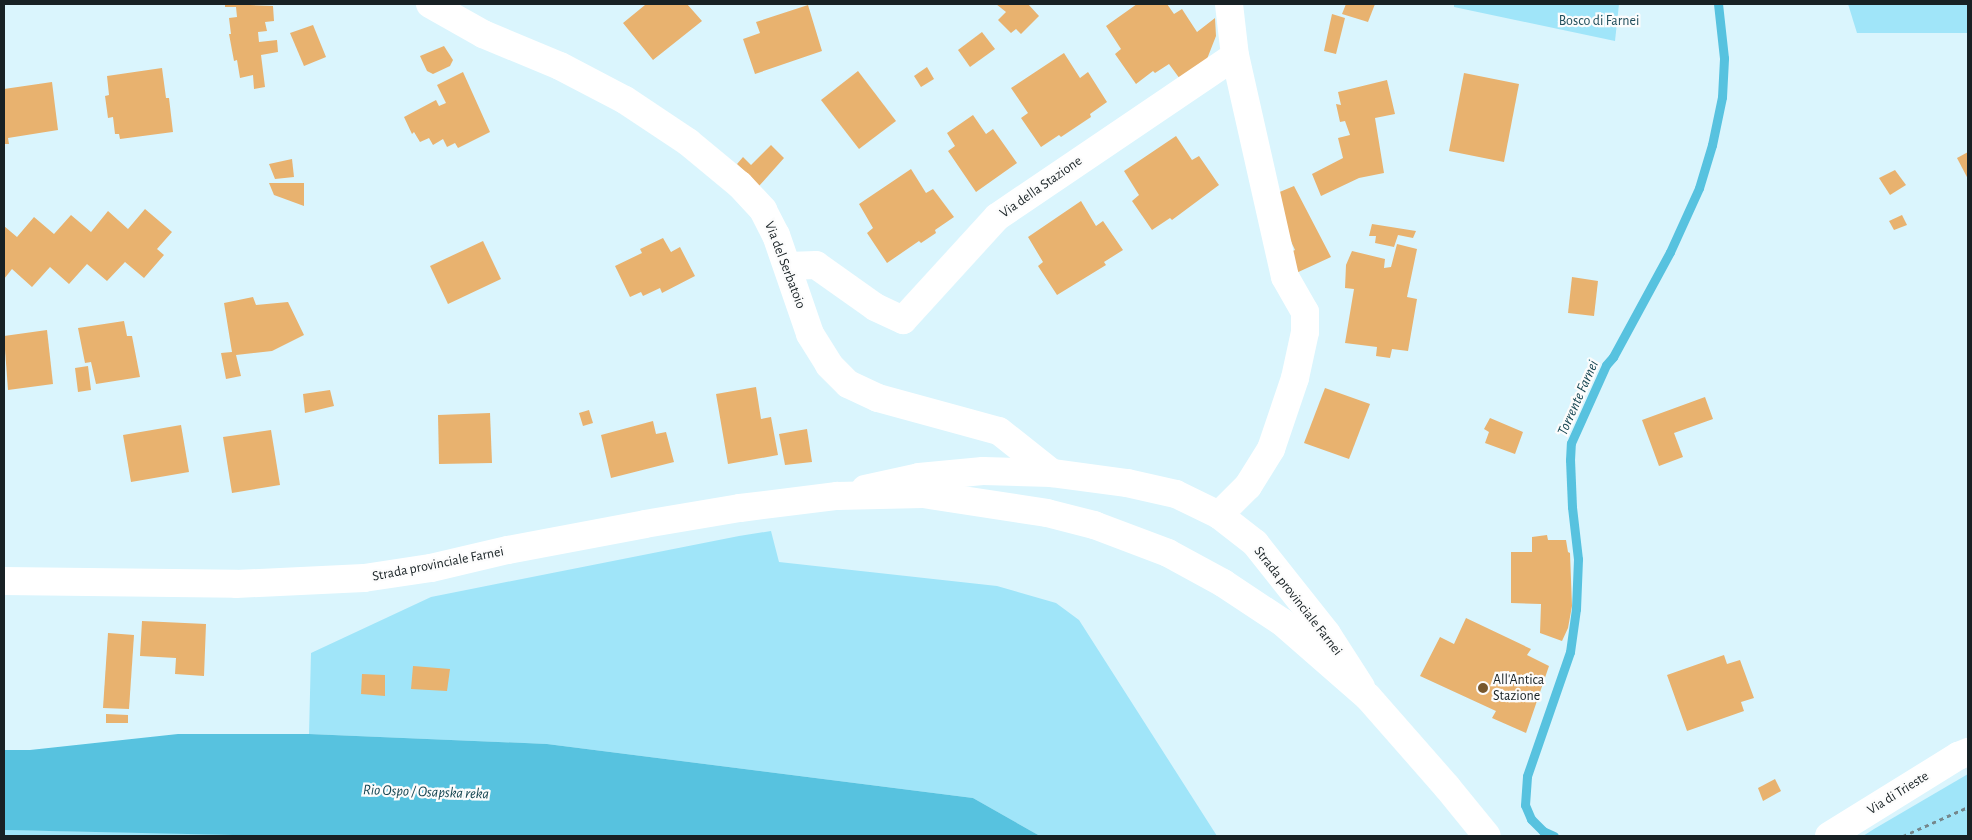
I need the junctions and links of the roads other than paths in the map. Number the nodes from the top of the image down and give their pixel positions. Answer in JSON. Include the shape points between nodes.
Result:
{"nodes":[{"id":1,"x":430,"y":4,"type":"edge"},
{"id":2,"x":1229,"y":4,"type":"edge"},
{"id":3,"x":1235,"y":56,"type":"junction"},
{"id":4,"x":788,"y":266,"type":"junction"},
{"id":5,"x":1052,"y":473,"type":"junction"},
{"id":6,"x":837,"y":496,"type":"junction"},
{"id":7,"x":1219,"y":515,"type":"junction"},
{"id":8,"x":4,"y":581,"type":"edge"},
{"id":9,"x":1368,"y":697,"type":"junction"},
{"id":10,"x":1968,"y":752,"type":"edge"},
{"id":11,"x":1487,"y":836,"type":"edge"},
{"id":12,"x":1829,"y":836,"type":"edge"}],
"edges":[{"from":1,"to":4,"type":"street","name":"Via del Serbatoio","via":[[483,34],[560,66],[625,100],[688,142],[740,185],[763,210]]},
{"from":2,"to":3,"type":"street"},
{"from":3,"to":4,"type":"street","name":"Via della Stazione","via":[[997,217],[903,320],[875,307],[816,266]]},
{"from":3,"to":7,"type":"street","via":[[1285,277],[1305,312],[1305,332],[1295,378],[1271,448],[1248,486]]},
{"from":4,"to":5,"type":"street","name":"Via del Serbatoio","via":[[810,334],[828,365],[848,384],[878,398],[1000,431]]},
{"from":5,"to":6,"type":"street","name":"Strada provinciale Farnei","via":[[983,471],[919,477]]},
{"from":5,"to":7,"type":"street","name":"Strada provinciale Farnei","via":[[1127,483],[1176,494]]},
{"from":6,"to":8,"type":"street","name":"Strada provinciale Farnei","via":[[645,524],[431,568],[364,578],[236,584]]},
{"from":6,"to":9,"type":"street","name":"Strada provinciale Farnei","via":[[923,494],[1047,514],[1094,525],[1168,552],[1282,622]]},
{"from":7,"to":9,"type":"street","name":"Strada provinciale Farnei","via":[[1255,543],[1289,583]]},
{"from":9,"to":11,"type":"street","name":"Strada provinciale Farnei"},
{"from":10,"to":12,"type":"street","name":"Via di Trieste"}]}
